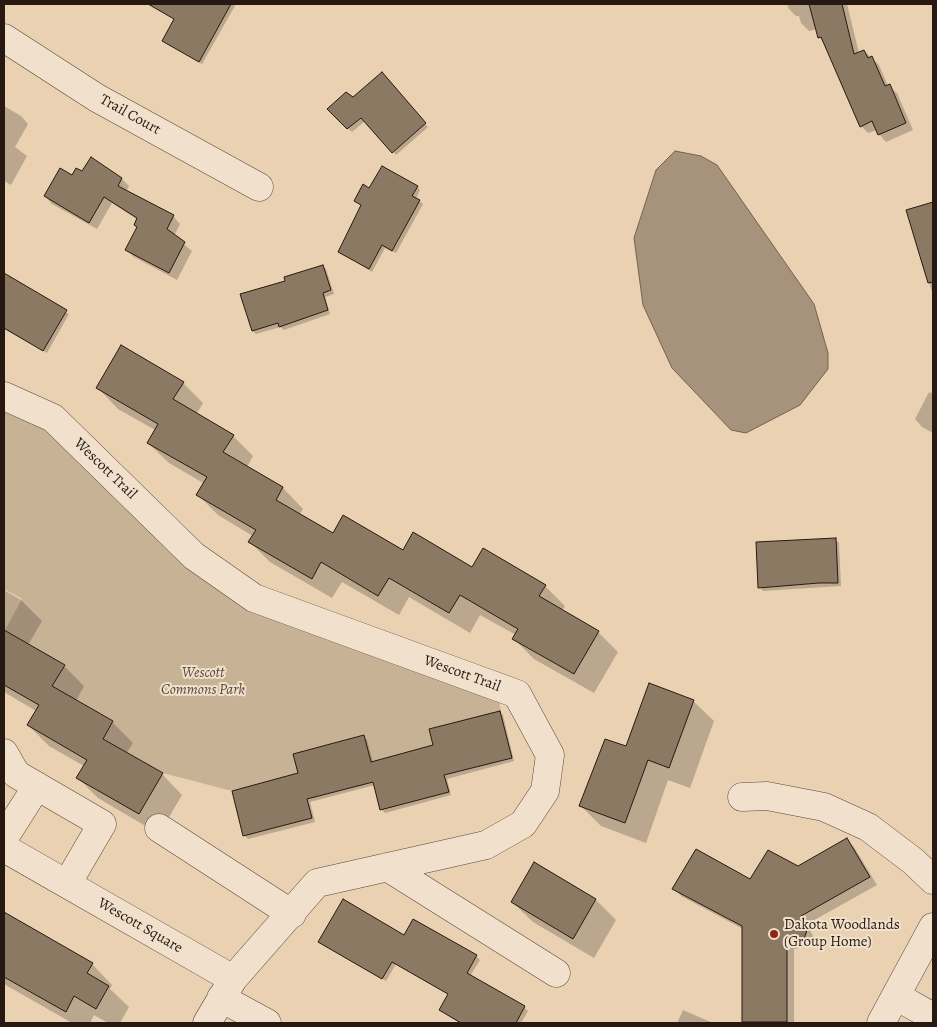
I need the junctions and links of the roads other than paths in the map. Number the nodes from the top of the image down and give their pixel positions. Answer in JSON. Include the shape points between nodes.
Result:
{"nodes":[{"id":1,"x":4,"y":38,"type":"edge"},
{"id":2,"x":259,"y":187,"type":"dead end"},
{"id":3,"x":4,"y":396,"type":"edge"},
{"id":4,"x":4,"y":753,"type":"edge"},
{"id":5,"x":37,"y":786,"type":"junction"},
{"id":6,"x":742,"y":797,"type":"dead end"},
{"id":7,"x":159,"y":828,"type":"dead end"},
{"id":8,"x":4,"y":838,"type":"edge"},
{"id":9,"x":4,"y":848,"type":"edge"},
{"id":10,"x":387,"y":868,"type":"junction"},
{"id":11,"x":933,"y":880,"type":"edge"},
{"id":12,"x":67,"y":884,"type":"junction"},
{"id":13,"x":292,"y":914,"type":"junction"},
{"id":14,"x":933,"y":927,"type":"edge"},
{"id":15,"x":556,"y":974,"type":"dead end"},
{"id":16,"x":227,"y":988,"type":"junction"},
{"id":17,"x":896,"y":996,"type":"junction"},
{"id":18,"x":933,"y":1016,"type":"edge"},
{"id":19,"x":207,"y":1023,"type":"edge"},
{"id":20,"x":266,"y":1023,"type":"edge"},
{"id":21,"x":881,"y":1023,"type":"edge"}],
"edges":[{"from":1,"to":2,"type":"street","name":"Trail Court","via":[[98,98]]},
{"from":3,"to":10,"type":"street","name":"Wescott Trail","via":[[53,418],[194,556],[254,598],[517,694],[550,755],[545,791],[523,824],[486,845]]},
{"from":4,"to":5,"type":"street","via":[[16,774]]},
{"from":5,"to":8,"type":"street"},
{"from":5,"to":12,"type":"street","via":[[102,824]]},
{"from":6,"to":11,"type":"street","via":[[767,796],[824,807],[868,827]]},
{"from":7,"to":13,"type":"street"},
{"from":9,"to":12,"type":"street","name":"Wescott Square"},
{"from":10,"to":13,"type":"street","name":"Wescott Trail","via":[[318,883]]},
{"from":10,"to":15,"type":"street"},
{"from":12,"to":16,"type":"street","name":"Wescott Square"},
{"from":13,"to":16,"type":"street","name":"Wescott Trail"},
{"from":14,"to":17,"type":"street"},
{"from":16,"to":19,"type":"street"},
{"from":16,"to":20,"type":"street","name":"Wescott Square"},
{"from":17,"to":18,"type":"street"},
{"from":17,"to":21,"type":"street"}]}
